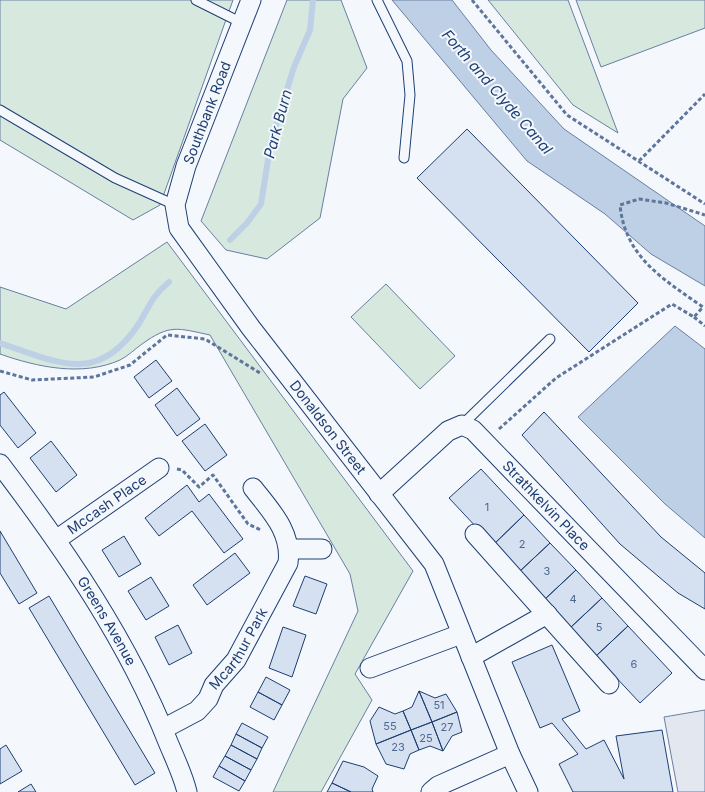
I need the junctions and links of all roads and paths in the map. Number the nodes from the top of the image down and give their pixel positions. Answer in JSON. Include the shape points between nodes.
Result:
{"nodes":[{"id":1,"x":196,"y":0,"type":"edge"},
{"id":2,"x":251,"y":0,"type":"edge"},
{"id":3,"x":377,"y":0,"type":"edge"},
{"id":4,"x":472,"y":0,"type":"edge"},
{"id":5,"x":242,"y":23,"type":"junction"},
{"id":6,"x":705,"y":94,"type":"edge"},
{"id":7,"x":0,"y":110,"type":"edge"},
{"id":8,"x":404,"y":158,"type":"dead end"},
{"id":9,"x":639,"y":161,"type":"junction"},
{"id":10,"x":705,"y":204,"type":"edge"},
{"id":11,"x":175,"y":205,"type":"junction"},
{"id":12,"x":705,"y":215,"type":"edge"},
{"id":13,"x":179,"y":228,"type":"joint"},
{"id":14,"x":694,"y":317,"type":"junction"},
{"id":15,"x":705,"y":326,"type":"edge"},
{"id":16,"x":550,"y":339,"type":"dead end"},
{"id":17,"x":0,"y":371,"type":"edge"},
{"id":18,"x":267,"y":377,"type":"dead end"},
{"id":19,"x":462,"y":425,"type":"junction"},
{"id":20,"x":486,"y":441,"type":"junction"},
{"id":21,"x":0,"y":464,"type":"edge"},
{"id":22,"x":159,"y":468,"type":"joint"},
{"id":23,"x":253,"y":488,"type":"dead end"},
{"id":24,"x":379,"y":494,"type":"junction"},
{"id":25,"x":475,"y":534,"type":"dead end"},
{"id":26,"x":56,"y":540,"type":"junction"},
{"id":27,"x":289,"y":546,"type":"junction"},
{"id":28,"x":322,"y":549,"type":"dead end"},
{"id":29,"x":547,"y":614,"type":"junction"},
{"id":30,"x":461,"y":634,"type":"junction"},
{"id":31,"x":471,"y":657,"type":"junction"},
{"id":32,"x":370,"y":668,"type":"dead end"},
{"id":33,"x":705,"y":670,"type":"edge"},
{"id":34,"x":608,"y":684,"type":"dead end"},
{"id":35,"x":163,"y":729,"type":"junction"},
{"id":36,"x":510,"y":754,"type":"junction"},
{"id":37,"x":187,"y":792,"type":"edge"},
{"id":38,"x":431,"y":792,"type":"edge"},
{"id":39,"x":528,"y":792,"type":"edge"}],
"edges":[{"from":1,"to":5,"type":"lane"},
{"from":2,"to":5,"type":"street","name":"Southbank Road"},
{"from":3,"to":8,"type":"lane","via":[[407,61],[410,95]]},
{"from":4,"to":9,"type":"path","via":[[567,115]]},
{"from":5,"to":11,"type":"street","name":"Southbank Road","via":[[186,166]]},
{"from":6,"to":9,"type":"path"},
{"from":7,"to":11,"type":"lane","via":[[114,178]]},
{"from":9,"to":10,"type":"path"},
{"from":11,"to":13,"type":"street","name":"Southbank Road"},
{"from":12,"to":14,"type":"path","via":[[657,201],[639,199],[620,205],[622,224],[637,253],[658,276],[703,307]]},
{"from":13,"to":24,"type":"street","name":"Donaldson Street","via":[[251,328]]},
{"from":14,"to":15,"type":"path"},
{"from":14,"to":20,"type":"path","via":[[672,304],[556,378]]},
{"from":16,"to":19,"type":"lane"},
{"from":17,"to":18,"type":"path","via":[[32,380],[94,377],[130,365],[167,334],[205,339]]},
{"from":19,"to":20,"type":"street","name":"Strathkelvin Place"},
{"from":19,"to":24,"type":"street","via":[[448,431]]},
{"from":20,"to":33,"type":"street","name":"Strathkelvin Place"},
{"from":21,"to":26,"type":"street","name":"Greens Avenue"},
{"from":22,"to":26,"type":"street","name":"Mccash Place"},
{"from":22,"to":27,"type":"path","via":[[182,470],[199,487],[213,475],[248,524]]},
{"from":23,"to":27,"type":"street","via":[[278,520]]},
{"from":24,"to":30,"type":"street","name":"Donaldson Street","via":[[434,564]]},
{"from":25,"to":29,"type":"street"},
{"from":26,"to":35,"type":"street","name":"Greens Avenue","via":[[106,615]]},
{"from":27,"to":28,"type":"street"},
{"from":27,"to":35,"type":"street","name":"Mcarthur Park","via":[[288,563],[236,660],[214,684],[208,699],[197,711]]},
{"from":29,"to":31,"type":"street"},
{"from":29,"to":34,"type":"street"},
{"from":30,"to":31,"type":"street","name":"Donaldson Street"},
{"from":30,"to":32,"type":"street"},
{"from":31,"to":36,"type":"street","name":"Donaldson Street"},
{"from":35,"to":37,"type":"street","name":"Greens Avenue"},
{"from":36,"to":38,"type":"street"},
{"from":36,"to":39,"type":"street","name":"Donaldson Street"}]}
